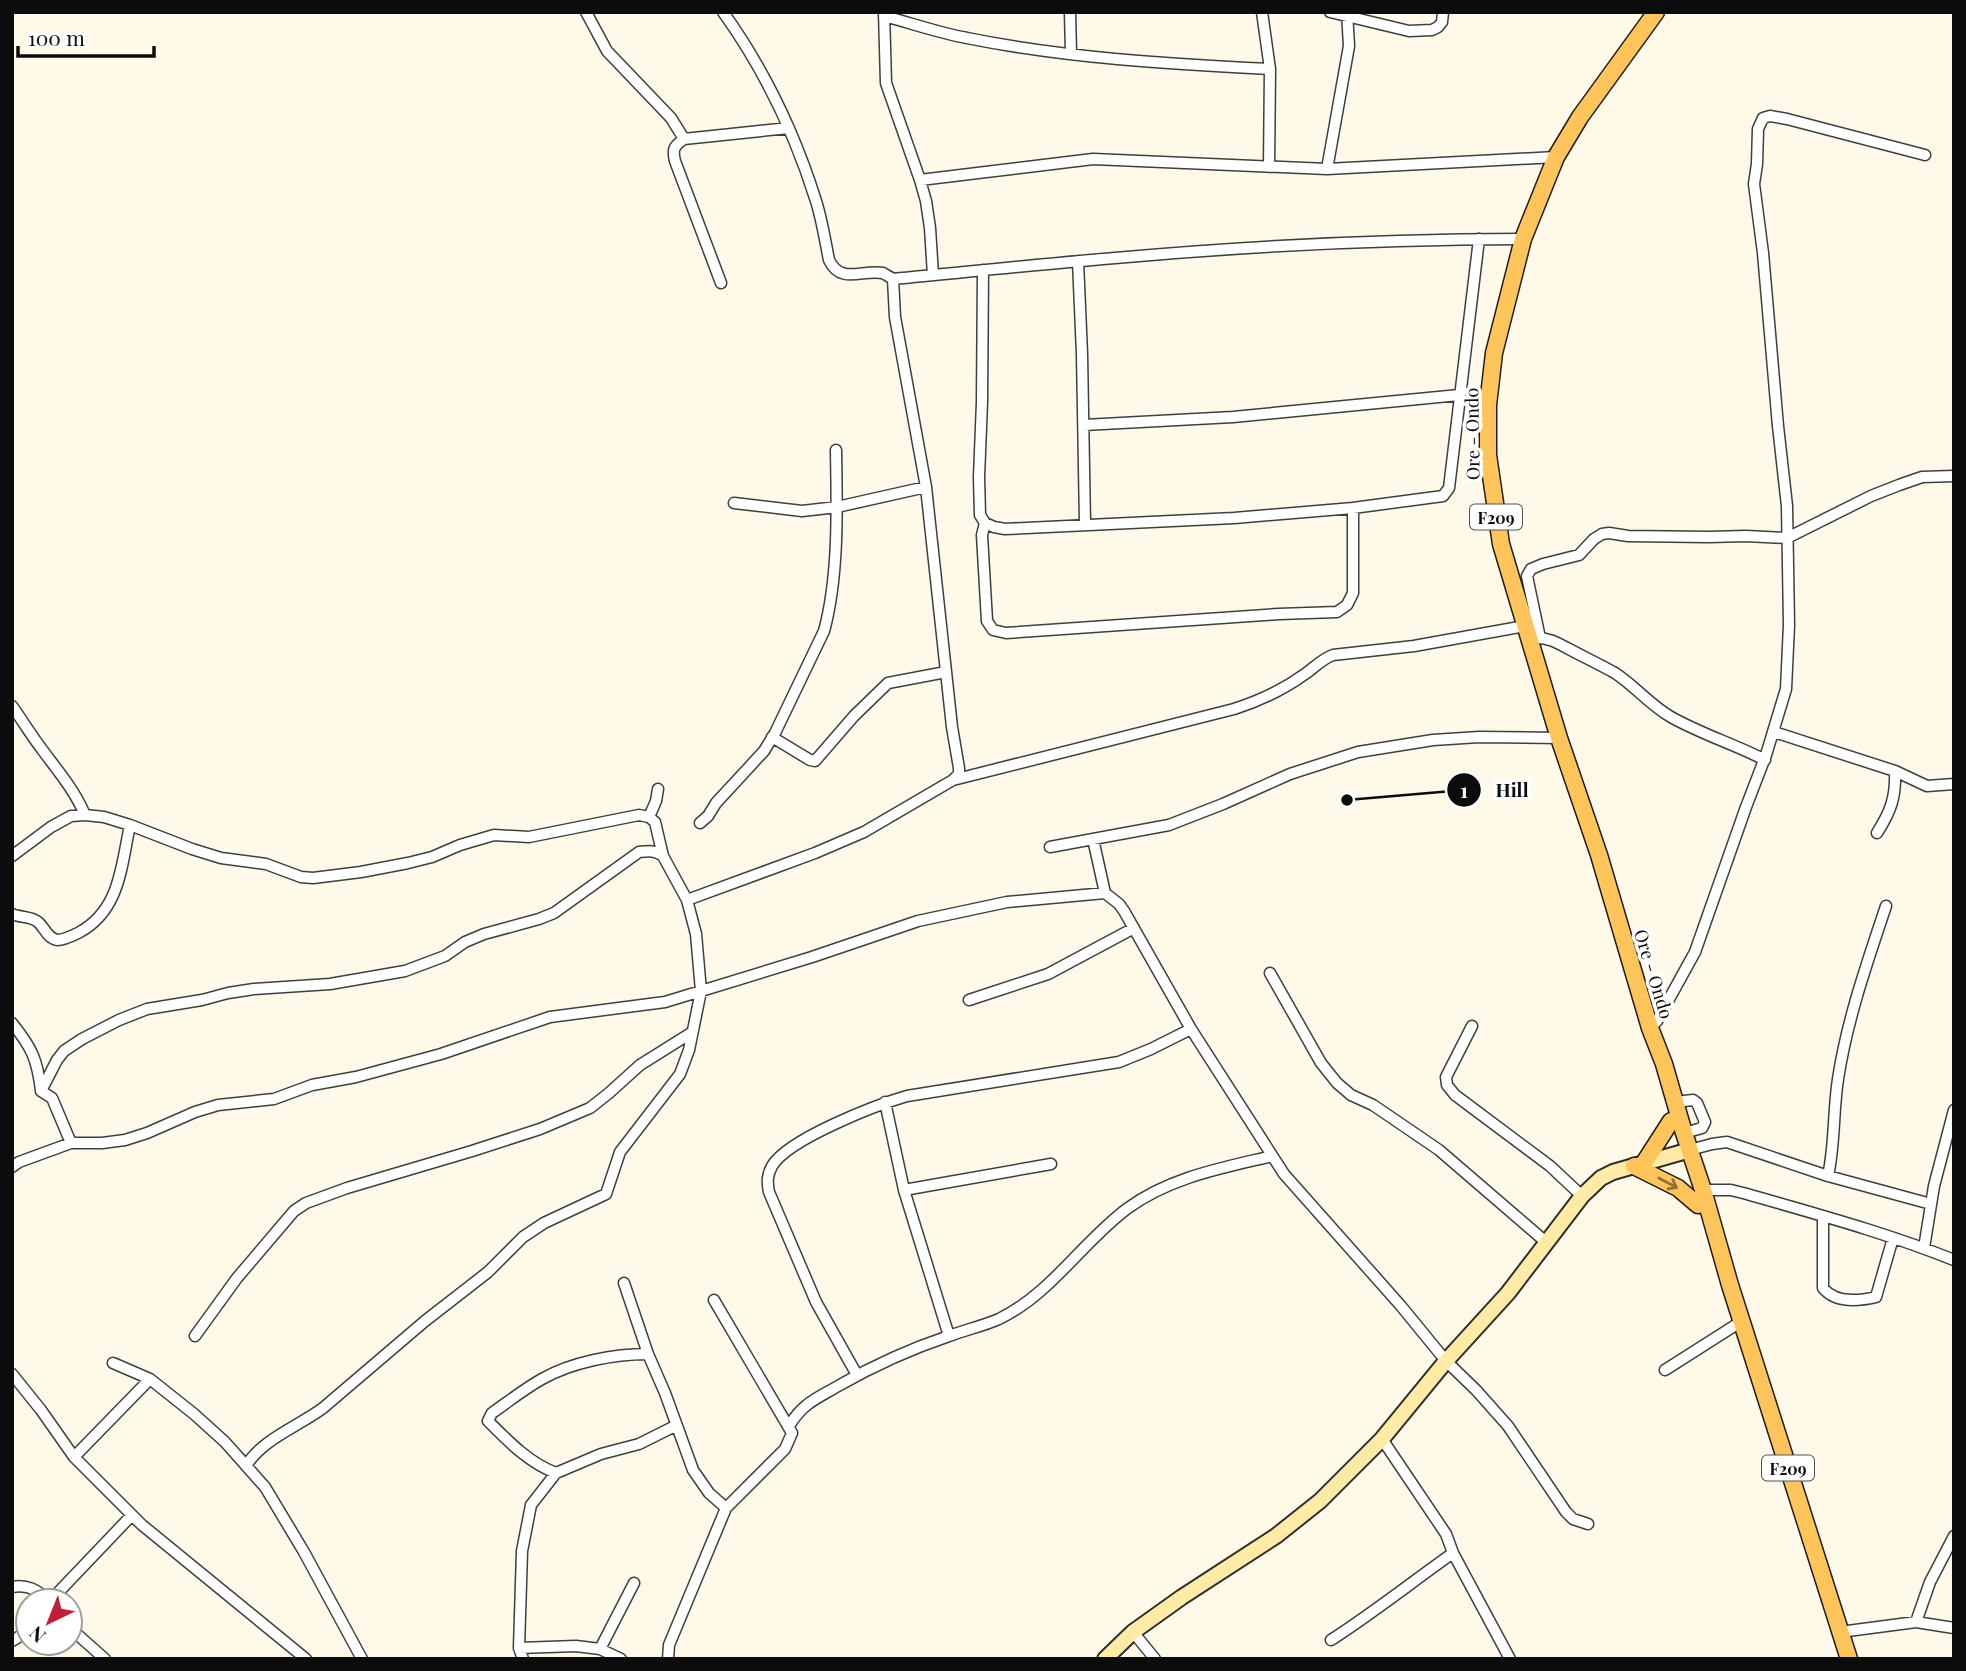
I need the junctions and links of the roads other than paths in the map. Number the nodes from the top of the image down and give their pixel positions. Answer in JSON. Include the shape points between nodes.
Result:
{"nodes":[{"id":1,"x":586,"y":12,"type":"edge"},
{"id":2,"x":723,"y":12,"type":"edge"},
{"id":3,"x":1070,"y":12,"type":"edge"},
{"id":4,"x":1262,"y":12,"type":"edge"},
{"id":5,"x":1330,"y":12,"type":"edge"},
{"id":6,"x":1443,"y":12,"type":"edge"},
{"id":7,"x":1656,"y":12,"type":"edge"},
{"id":8,"x":884,"y":14,"type":"edge"},
{"id":9,"x":1347,"y":15,"type":"edge"},
{"id":10,"x":1071,"y":54,"type":"junction"},
{"id":11,"x":1270,"y":69,"type":"junction"},
{"id":12,"x":789,"y":128,"type":"junction"},
{"id":13,"x":684,"y":139,"type":"junction"},
{"id":14,"x":1924,"y":155,"type":"dead end"},
{"id":15,"x":1556,"y":157,"type":"junction"},
{"id":16,"x":1269,"y":167,"type":"junction"},
{"id":17,"x":1327,"y":169,"type":"junction"},
{"id":18,"x":920,"y":180,"type":"junction"},
{"id":19,"x":1479,"y":239,"type":"junction"},
{"id":20,"x":1523,"y":239,"type":"junction"},
{"id":21,"x":1078,"y":261,"type":"junction"},
{"id":22,"x":983,"y":270,"type":"junction"},
{"id":23,"x":933,"y":275,"type":"junction"},
{"id":24,"x":893,"y":279,"type":"junction"},
{"id":25,"x":721,"y":283,"type":"dead end"},
{"id":26,"x":1459,"y":395,"type":"junction"},
{"id":27,"x":1084,"y":425,"type":"junction"},
{"id":28,"x":836,"y":450,"type":"dead end"},
{"id":29,"x":1954,"y":476,"type":"edge"},
{"id":30,"x":926,"y":487,"type":"junction"},
{"id":31,"x":734,"y":503,"type":"dead end"},
{"id":32,"x":837,"y":507,"type":"junction"},
{"id":33,"x":1353,"y":508,"type":"junction"},
{"id":34,"x":985,"y":523,"type":"junction"},
{"id":35,"x":1085,"y":524,"type":"junction"},
{"id":36,"x":1787,"y":538,"type":"junction"},
{"id":37,"x":1532,"y":634,"type":"junction"},
{"id":38,"x":946,"y":672,"type":"junction"},
{"id":39,"x":12,"y":706,"type":"edge"},
{"id":40,"x":1774,"y":732,"type":"junction"},
{"id":41,"x":772,"y":737,"type":"junction"},
{"id":42,"x":1559,"y":737,"type":"junction"},
{"id":43,"x":1765,"y":760,"type":"junction"},
{"id":44,"x":1895,"y":771,"type":"junction"},
{"id":45,"x":953,"y":780,"type":"junction"},
{"id":46,"x":1954,"y":784,"type":"edge"},
{"id":47,"x":658,"y":789,"type":"dead end"},
{"id":48,"x":85,"y":815,"type":"junction"},
{"id":49,"x":649,"y":817,"type":"junction"},
{"id":50,"x":700,"y":823,"type":"dead end"},
{"id":51,"x":130,"y":825,"type":"junction"},
{"id":52,"x":1877,"y":832,"type":"dead end"},
{"id":53,"x":1093,"y":839,"type":"junction"},
{"id":54,"x":1050,"y":847,"type":"dead end"},
{"id":55,"x":12,"y":856,"type":"edge"},
{"id":56,"x":663,"y":856,"type":"junction"},
{"id":57,"x":1105,"y":893,"type":"junction"},
{"id":58,"x":687,"y":900,"type":"junction"},
{"id":59,"x":1886,"y":906,"type":"dead end"},
{"id":60,"x":12,"y":914,"type":"edge"},
{"id":61,"x":1134,"y":928,"type":"junction"},
{"id":62,"x":1270,"y":973,"type":"dead end"},
{"id":63,"x":701,"y":991,"type":"junction"},
{"id":64,"x":969,"y":1000,"type":"dead end"},
{"id":65,"x":12,"y":1023,"type":"edge"},
{"id":66,"x":1472,"y":1026,"type":"dead end"},
{"id":67,"x":1191,"y":1029,"type":"junction"},
{"id":68,"x":691,"y":1033,"type":"junction"},
{"id":69,"x":1652,"y":1034,"type":"junction"},
{"id":70,"x":41,"y":1091,"type":"junction"},
{"id":71,"x":885,"y":1102,"type":"junction"},
{"id":72,"x":1675,"y":1102,"type":"junction"},
{"id":73,"x":1954,"y":1110,"type":"edge"},
{"id":74,"x":1671,"y":1121,"type":"junction"},
{"id":75,"x":1684,"y":1133,"type":"junction"},
{"id":76,"x":1950,"y":1136,"type":"edge"},
{"id":77,"x":71,"y":1143,"type":"junction"},
{"id":78,"x":1685,"y":1152,"type":"junction"},
{"id":79,"x":1272,"y":1156,"type":"junction"},
{"id":80,"x":1051,"y":1164,"type":"dead end"},
{"id":81,"x":1639,"y":1164,"type":"junction"},
{"id":82,"x":12,"y":1167,"type":"edge"},
{"id":83,"x":1828,"y":1176,"type":"junction"},
{"id":84,"x":904,"y":1190,"type":"junction"},
{"id":85,"x":1582,"y":1196,"type":"junction"},
{"id":86,"x":1701,"y":1198,"type":"junction"},
{"id":87,"x":1931,"y":1204,"type":"junction"},
{"id":88,"x":1823,"y":1216,"type":"junction"},
{"id":89,"x":1893,"y":1238,"type":"junction"},
{"id":90,"x":1547,"y":1243,"type":"junction"},
{"id":91,"x":1924,"y":1248,"type":"junction"},
{"id":92,"x":1954,"y":1260,"type":"edge"},
{"id":93,"x":624,"y":1283,"type":"dead end"},
{"id":94,"x":714,"y":1300,"type":"dead end"},
{"id":95,"x":1742,"y":1321,"type":"junction"},
{"id":96,"x":195,"y":1336,"type":"dead end"},
{"id":97,"x":949,"y":1336,"type":"junction"},
{"id":98,"x":648,"y":1354,"type":"junction"},
{"id":99,"x":1446,"y":1361,"type":"junction"},
{"id":100,"x":113,"y":1363,"type":"dead end"},
{"id":101,"x":1665,"y":1370,"type":"dead end"},
{"id":102,"x":12,"y":1374,"type":"edge"},
{"id":103,"x":857,"y":1375,"type":"junction"},
{"id":104,"x":150,"y":1379,"type":"junction"},
{"id":105,"x":675,"y":1426,"type":"junction"},
{"id":106,"x":789,"y":1426,"type":"junction"},
{"id":107,"x":1382,"y":1438,"type":"junction"},
{"id":108,"x":75,"y":1457,"type":"junction"},
{"id":109,"x":246,"y":1466,"type":"junction"},
{"id":110,"x":556,"y":1473,"type":"junction"},
{"id":111,"x":726,"y":1508,"type":"junction"},
{"id":112,"x":132,"y":1515,"type":"junction"},
{"id":113,"x":1588,"y":1524,"type":"dead end"},
{"id":114,"x":1954,"y":1536,"type":"edge"},
{"id":115,"x":1453,"y":1553,"type":"junction"},
{"id":116,"x":634,"y":1583,"type":"dead end"},
{"id":117,"x":63,"y":1587,"type":"edge"},
{"id":118,"x":1916,"y":1622,"type":"junction"},
{"id":119,"x":1954,"y":1628,"type":"edge"},
{"id":120,"x":1133,"y":1632,"type":"junction"},
{"id":121,"x":1840,"y":1632,"type":"junction"},
{"id":122,"x":84,"y":1640,"type":"edge"},
{"id":123,"x":1331,"y":1640,"type":"dead end"},
{"id":124,"x":519,"y":1648,"type":"junction"},
{"id":125,"x":600,"y":1649,"type":"junction"},
{"id":126,"x":105,"y":1659,"type":"edge"},
{"id":127,"x":306,"y":1659,"type":"edge"},
{"id":128,"x":362,"y":1659,"type":"edge"},
{"id":129,"x":523,"y":1659,"type":"edge"},
{"id":130,"x":621,"y":1659,"type":"edge"},
{"id":131,"x":668,"y":1659,"type":"edge"},
{"id":132,"x":1105,"y":1659,"type":"edge"},
{"id":133,"x":1155,"y":1659,"type":"edge"},
{"id":134,"x":1510,"y":1659,"type":"edge"},
{"id":135,"x":1849,"y":1659,"type":"edge"}],
"edges":[{"from":1,"to":13,"type":"street","via":[[607,51],[671,118]]},
{"from":2,"to":12,"type":"street","via":[[763,74]]},
{"from":3,"to":10,"type":"street"},
{"from":4,"to":11,"type":"street"},
{"from":5,"to":9,"type":"street"},
{"from":6,"to":9,"type":"street","via":[[1442,22],[1432,30],[1409,30]]},
{"from":7,"to":15,"type":"main road","name":"Ore - Ondo","number":"F209"},
{"from":8,"to":10,"type":"street","via":[[965,38]]},
{"from":8,"to":18,"type":"street","via":[[886,83]]},
{"from":9,"to":17,"type":"street","via":[[1349,46]]},
{"from":10,"to":11,"type":"street"},
{"from":11,"to":16,"type":"street"},
{"from":12,"to":13,"type":"street"},
{"from":12,"to":24,"type":"street","via":[[817,202],[832,267],[844,274],[883,273]]},
{"from":13,"to":25,"type":"street","via":[[673,151],[675,161]]},
{"from":14,"to":36,"type":"street","via":[[1787,119],[1770,116],[1760,121],[1754,184]]},
{"from":15,"to":17,"type":"street"},
{"from":15,"to":20,"type":"main road","name":"Ore - Ondo","number":"F209"},
{"from":16,"to":17,"type":"street"},
{"from":16,"to":18,"type":"street","via":[[1093,159]]},
{"from":18,"to":23,"type":"street"},
{"from":19,"to":20,"type":"street"},
{"from":19,"to":21,"type":"street","via":[[1248,248]]},
{"from":19,"to":26,"type":"street"},
{"from":20,"to":37,"type":"main road","name":"Ore - Ondo","number":"F209","via":[[1494,354],[1488,455],[1501,544]]},
{"from":21,"to":22,"type":"street"},
{"from":21,"to":27,"type":"street"},
{"from":22,"to":23,"type":"street"},
{"from":22,"to":34,"type":"street","via":[[979,477],[980,515]]},
{"from":23,"to":24,"type":"street"},
{"from":24,"to":30,"type":"street","via":[[895,317]]},
{"from":26,"to":27,"type":"street","via":[[1233,417]]},
{"from":26,"to":33,"type":"street","via":[[1449,488],[1443,496]]},
{"from":27,"to":35,"type":"street"},
{"from":28,"to":32,"type":"street"},
{"from":29,"to":36,"type":"street","via":[[1922,477],[1899,485]]},
{"from":30,"to":32,"type":"street"},
{"from":30,"to":38,"type":"street"},
{"from":31,"to":32,"type":"street","via":[[802,511]]},
{"from":32,"to":41,"type":"street","via":[[824,631]]},
{"from":33,"to":34,"type":"street","via":[[1353,593],[1348,605],[1336,612],[1006,633],[993,630],[987,621]]},
{"from":33,"to":35,"type":"street"},
{"from":34,"to":35,"type":"street","via":[[1005,529]]},
{"from":36,"to":37,"type":"street","via":[[1602,534],[1579,555],[1531,569],[1527,576]]},
{"from":36,"to":40,"type":"street","via":[[1786,689]]},
{"from":37,"to":42,"type":"main road","name":"Ore - Ondo","number":"F209"},
{"from":37,"to":43,"type":"street","via":[[1555,640],[1614,673],[1669,716]]},
{"from":37,"to":45,"type":"street","via":[[1333,655],[1256,702]]},
{"from":38,"to":41,"type":"street","via":[[888,683],[816,761]]},
{"from":38,"to":45,"type":"street","via":[[960,770]]},
{"from":39,"to":48,"type":"street","via":[[67,781]]},
{"from":40,"to":43,"type":"street"},
{"from":40,"to":44,"type":"street"},
{"from":41,"to":50,"type":"street"},
{"from":42,"to":53,"type":"street","via":[[1433,740],[1358,752],[1290,774],[1169,825]]},
{"from":42,"to":69,"type":"main road","name":"Ore - Ondo","number":"F209"},
{"from":43,"to":69,"type":"street","via":[[1695,952]]},
{"from":44,"to":46,"type":"street","via":[[1927,786]]},
{"from":44,"to":52,"type":"street","via":[[1894,800]]},
{"from":45,"to":58,"type":"street","via":[[864,832]]},
{"from":47,"to":49,"type":"street"},
{"from":48,"to":51,"type":"street"},
{"from":48,"to":55,"type":"street","via":[[71,816],[51,827]]},
{"from":49,"to":51,"type":"street","via":[[615,818],[529,836],[494,835],[408,863],[313,878],[266,864],[221,858]]},
{"from":49,"to":56,"type":"street","via":[[655,822]]},
{"from":51,"to":60,"type":"street","via":[[110,904],[87,928],[54,939],[35,920]]},
{"from":53,"to":54,"type":"street"},
{"from":53,"to":57,"type":"street"},
{"from":56,"to":58,"type":"street"},
{"from":56,"to":70,"type":"street","via":[[650,850],[639,852],[554,913],[484,934],[405,971],[330,984],[254,989],[147,1009],[64,1051]]},
{"from":57,"to":61,"type":"street","via":[[1119,904]]},
{"from":57,"to":63,"type":"street","via":[[1007,902],[918,921]]},
{"from":58,"to":63,"type":"street","via":[[696,934]]},
{"from":59,"to":83,"type":"street","via":[[1854,1008],[1838,1079]]},
{"from":61,"to":64,"type":"street","via":[[1048,974]]},
{"from":61,"to":67,"type":"street"},
{"from":62,"to":90,"type":"street","via":[[1321,1063],[1338,1083],[1438,1150]]},
{"from":63,"to":68,"type":"street"},
{"from":63,"to":77,"type":"street","via":[[665,1002],[550,1017],[441,1054],[312,1084],[274,1099],[206,1108],[125,1140]]},
{"from":65,"to":70,"type":"street","via":[[38,1064]]},
{"from":66,"to":85,"type":"street","via":[[1446,1077],[1447,1085]]},
{"from":67,"to":71,"type":"street","via":[[1119,1062]]},
{"from":67,"to":79,"type":"street"},
{"from":68,"to":96,"type":"street","via":[[640,1065],[590,1108],[540,1129],[306,1203],[237,1278]]},
{"from":68,"to":109,"type":"street","via":[[680,1074],[620,1152],[606,1194],[523,1237],[488,1272],[307,1420],[271,1441]]},
{"from":69,"to":72,"type":"main road","number":"F209"},
{"from":69,"to":74,"type":"main road","number":"F209"},
{"from":70,"to":77,"type":"street","via":[[52,1098]]},
{"from":71,"to":84,"type":"street"},
{"from":71,"to":103,"type":"street","via":[[797,1144],[773,1164],[766,1179],[816,1302]]},
{"from":72,"to":75,"type":"main road","number":"F209"},
{"from":72,"to":75,"type":"street","via":[[1693,1100],[1705,1122],[1702,1128]]},
{"from":73,"to":76,"type":"street"},
{"from":74,"to":78,"type":"main road","number":"F209"},
{"from":74,"to":81,"type":"main road"},
{"from":75,"to":78,"type":"main road","number":"F209"},
{"from":76,"to":87,"type":"street"},
{"from":77,"to":82,"type":"street"},
{"from":78,"to":81,"type":"main road"},
{"from":78,"to":83,"type":"street","via":[[1727,1142]]},
{"from":78,"to":86,"type":"main road","number":"F209"},
{"from":79,"to":97,"type":"street","via":[[1207,1172],[1151,1194],[1019,1306],[1000,1318]]},
{"from":79,"to":99,"type":"street"},
{"from":80,"to":84,"type":"street"},
{"from":81,"to":85,"type":"main road","via":[[1601,1178]]},
{"from":81,"to":86,"type":"main road","one_way":true},
{"from":83,"to":87,"type":"street"},
{"from":84,"to":97,"type":"street"},
{"from":85,"to":90,"type":"main road"},
{"from":86,"to":88,"type":"street","via":[[1731,1190]]},
{"from":86,"to":95,"type":"main road","number":"F209"},
{"from":87,"to":91,"type":"street"},
{"from":88,"to":89,"type":"street"},
{"from":88,"to":89,"type":"street","via":[[1823,1288],[1829,1296],[1876,1297]]},
{"from":89,"to":91,"type":"street"},
{"from":90,"to":99,"type":"main road"},
{"from":91,"to":92,"type":"street"},
{"from":93,"to":98,"type":"street"},
{"from":94,"to":106,"type":"street"},
{"from":95,"to":101,"type":"street"},
{"from":95,"to":121,"type":"main road","number":"F209"},
{"from":97,"to":103,"type":"street"},
{"from":98,"to":105,"type":"street"},
{"from":98,"to":110,"type":"street","via":[[618,1356],[560,1371],[492,1413],[488,1421],[497,1431],[541,1468]]},
{"from":99,"to":107,"type":"main road"},
{"from":99,"to":113,"type":"street","via":[[1508,1426],[1566,1512]]},
{"from":100,"to":104,"type":"street"},
{"from":102,"to":108,"type":"street"},
{"from":103,"to":106,"type":"street","via":[[806,1405]]},
{"from":104,"to":108,"type":"street"},
{"from":104,"to":109,"type":"street","via":[[225,1441]]},
{"from":105,"to":110,"type":"street","via":[[639,1444]]},
{"from":105,"to":111,"type":"street","via":[[701,1483]]},
{"from":106,"to":111,"type":"street","via":[[792,1433],[785,1449]]},
{"from":107,"to":115,"type":"street"},
{"from":107,"to":120,"type":"main road","via":[[1320,1501],[1276,1536]]},
{"from":108,"to":112,"type":"street"},
{"from":109,"to":128,"type":"street","via":[[283,1515]]},
{"from":110,"to":124,"type":"street","via":[[531,1505],[525,1528]]},
{"from":111,"to":131,"type":"street","via":[[669,1645]]},
{"from":112,"to":117,"type":"street"},
{"from":112,"to":127,"type":"street"},
{"from":114,"to":118,"type":"street"},
{"from":115,"to":123,"type":"street"},
{"from":115,"to":134,"type":"street"},
{"from":116,"to":125,"type":"street"},
{"from":118,"to":119,"type":"street"},
{"from":118,"to":121,"type":"street"},
{"from":120,"to":132,"type":"main road"},
{"from":120,"to":133,"type":"street"},
{"from":121,"to":135,"type":"main road","number":"F209"},
{"from":122,"to":126,"type":"street"},
{"from":124,"to":125,"type":"street"},
{"from":124,"to":129,"type":"street"},
{"from":125,"to":130,"type":"street"}]}
